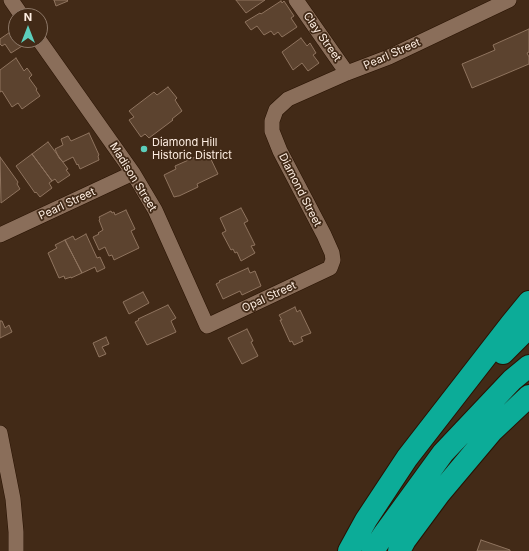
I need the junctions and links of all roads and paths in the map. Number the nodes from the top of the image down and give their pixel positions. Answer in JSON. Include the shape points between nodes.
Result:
{"nodes":[{"id":1,"x":296,"y":0,"type":"edge"},
{"id":2,"x":509,"y":0,"type":"edge"},
{"id":3,"x":45,"y":48,"type":"edge"},
{"id":4,"x":347,"y":73,"type":"junction"},
{"id":5,"x":276,"y":110,"type":"joint"},
{"id":6,"x":133,"y":173,"type":"junction"},
{"id":7,"x":0,"y":235,"type":"edge"},
{"id":8,"x":330,"y":268,"type":"joint"},
{"id":9,"x":529,"y":302,"type":"edge"},
{"id":10,"x":207,"y":326,"type":"joint"},
{"id":11,"x":529,"y":327,"type":"edge"},
{"id":12,"x":529,"y":366,"type":"edge"},
{"id":13,"x":529,"y":396,"type":"edge"},
{"id":14,"x":438,"y":418,"type":"junction"},
{"id":15,"x":0,"y":433,"type":"edge"},
{"id":16,"x":6,"y":499,"type":"edge"},
{"id":17,"x":16,"y":551,"type":"edge"},
{"id":18,"x":349,"y":551,"type":"edge"},
{"id":19,"x":373,"y":551,"type":"edge"},
{"id":20,"x":399,"y":551,"type":"edge"}],
"edges":[{"from":1,"to":4,"type":"street","name":"Clay Street"},
{"from":2,"to":4,"type":"street","name":"Pearl Street","via":[[389,57]]},
{"from":3,"to":6,"type":"street","name":"Madison Street"},
{"from":4,"to":5,"type":"street","name":"Pearl Street","via":[[288,99]]},
{"from":5,"to":8,"type":"street","name":"Diamond Street","via":[[272,130],[280,151],[332,253]]},
{"from":6,"to":7,"type":"street","name":"Pearl Street"},
{"from":6,"to":10,"type":"street","name":"Madison Street","via":[[155,210]]},
{"from":8,"to":10,"type":"street","name":"Opal Street"},
{"from":9,"to":14,"type":"highway"},
{"from":11,"to":14,"type":"highway"},
{"from":12,"to":19,"type":"highway","via":[[512,380],[443,453]]},
{"from":13,"to":20,"type":"highway","via":[[492,431],[438,494]]},
{"from":14,"to":18,"type":"highway","via":[[402,464]]},
{"from":15,"to":16,"type":"street"},
{"from":16,"to":17,"type":"street","via":[[16,532]]}]}
